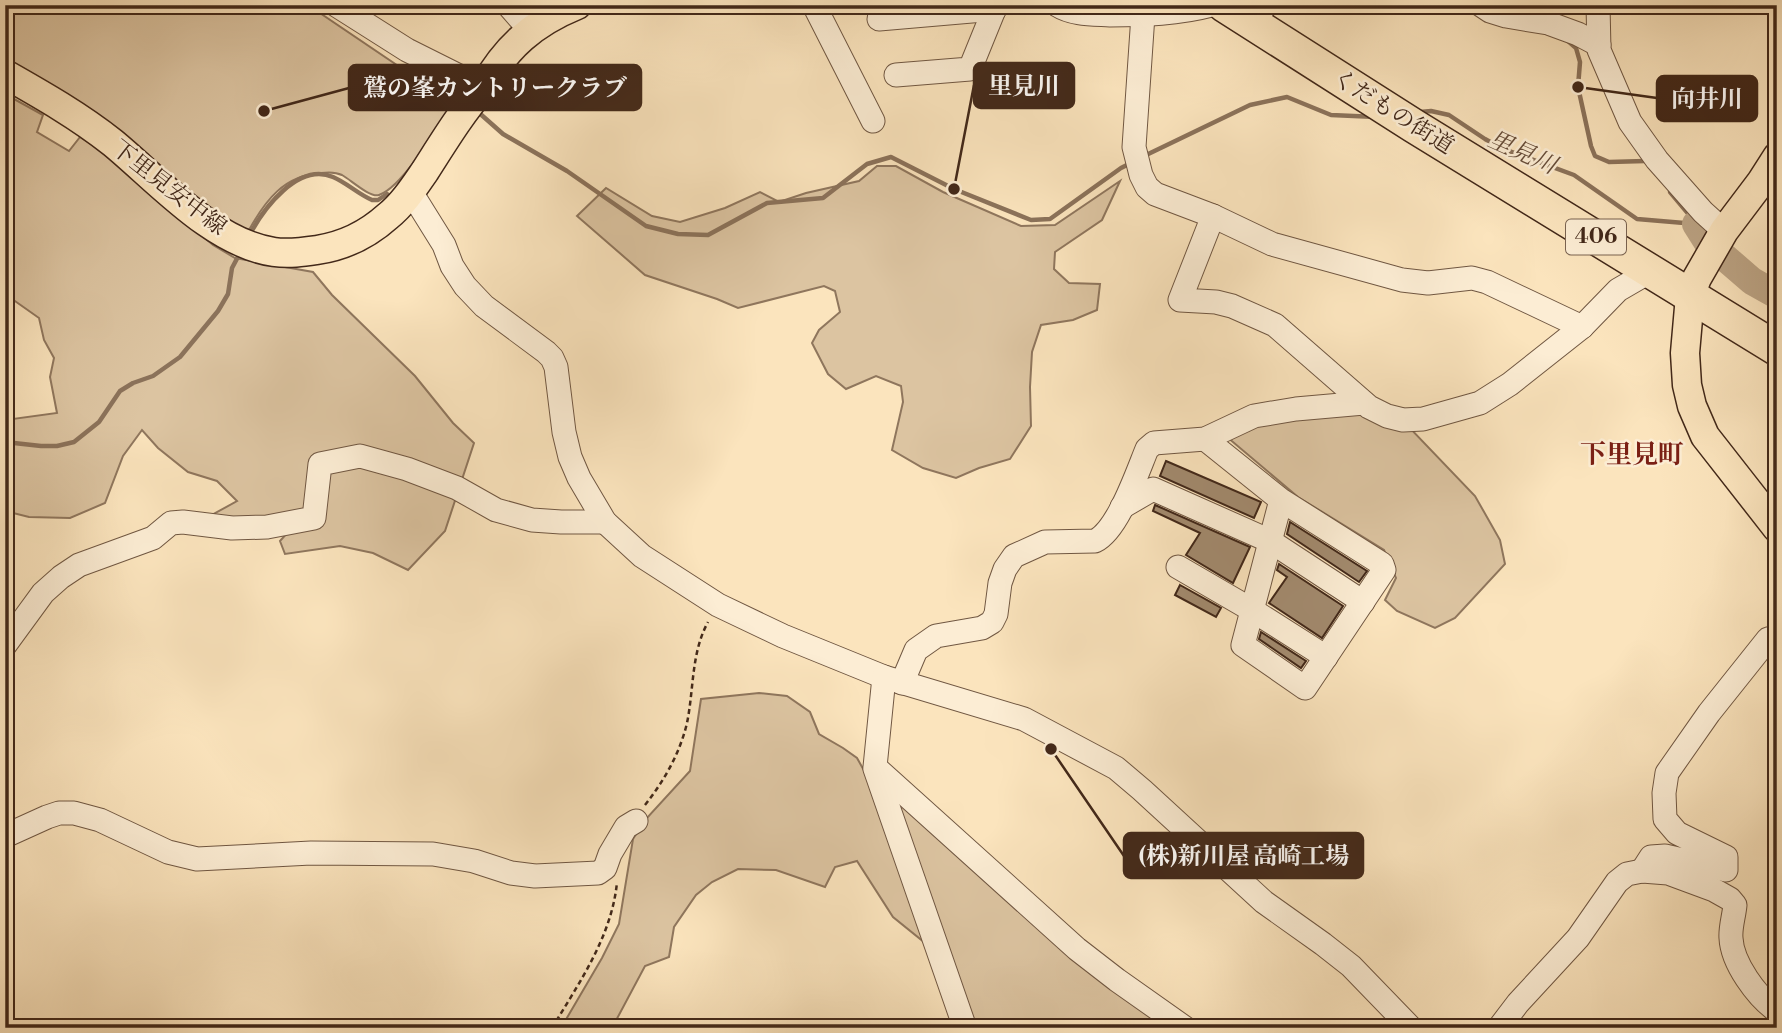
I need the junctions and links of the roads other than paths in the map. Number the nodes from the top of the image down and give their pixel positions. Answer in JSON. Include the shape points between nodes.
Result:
{"nodes":[{"id":1,"x":336,"y":5,"type":"edge"},
{"id":2,"x":508,"y":5,"type":"edge"},
{"id":3,"x":577,"y":5,"type":"edge"},
{"id":4,"x":814,"y":5,"type":"edge"},
{"id":5,"x":1057,"y":5,"type":"edge"},
{"id":6,"x":1213,"y":5,"type":"edge"},
{"id":7,"x":1480,"y":5,"type":"edge"},
{"id":8,"x":1598,"y":5,"type":"edge"},
{"id":9,"x":996,"y":7,"type":"edge"},
{"id":10,"x":1148,"y":10,"type":"edge"},
{"id":11,"x":1246,"y":10,"type":"edge"},
{"id":12,"x":879,"y":19,"type":"dead end"},
{"id":13,"x":530,"y":30,"type":"junction"},
{"id":14,"x":1599,"y":45,"type":"junction"},
{"id":15,"x":5,"y":74,"type":"edge"},
{"id":16,"x":896,"y":75,"type":"dead end"},
{"id":17,"x":475,"y":97,"type":"junction"},
{"id":18,"x":873,"y":121,"type":"dead end"},
{"id":19,"x":1777,"y":157,"type":"edge"},
{"id":20,"x":411,"y":191,"type":"junction"},
{"id":21,"x":1213,"y":216,"type":"junction"},
{"id":22,"x":1719,"y":240,"type":"junction"},
{"id":23,"x":1649,"y":272,"type":"junction"},
{"id":24,"x":1690,"y":296,"type":"junction"},
{"id":25,"x":1582,"y":327,"type":"junction"},
{"id":26,"x":1777,"y":349,"type":"edge"},
{"id":27,"x":1364,"y":403,"type":"junction"},
{"id":28,"x":1205,"y":439,"type":"junction"},
{"id":29,"x":1281,"y":500,"type":"junction"},
{"id":30,"x":1122,"y":507,"type":"junction"},
{"id":31,"x":605,"y":522,"type":"junction"},
{"id":32,"x":1777,"y":528,"type":"edge"},
{"id":33,"x":1270,"y":541,"type":"junction"},
{"id":34,"x":1178,"y":567,"type":"dead end"},
{"id":35,"x":1363,"y":602,"type":"junction"},
{"id":36,"x":1252,"y":610,"type":"junction"},
{"id":37,"x":1777,"y":637,"type":"edge"},
{"id":38,"x":5,"y":645,"type":"edge"},
{"id":39,"x":1326,"y":657,"type":"junction"},
{"id":40,"x":893,"y":680,"type":"junction"},
{"id":41,"x":875,"y":767,"type":"junction"},
{"id":42,"x":636,"y":821,"type":"dead end"},
{"id":43,"x":5,"y":836,"type":"edge"},
{"id":44,"x":1642,"y":871,"type":"junction"},
{"id":45,"x":1777,"y":1011,"type":"edge"},
{"id":46,"x":965,"y":1028,"type":"edge"},
{"id":47,"x":1185,"y":1028,"type":"edge"},
{"id":48,"x":1411,"y":1028,"type":"edge"},
{"id":49,"x":1499,"y":1028,"type":"edge"}],
"edges":[{"from":1,"to":17,"type":"street"},
{"from":2,"to":13,"type":"street"},
{"from":3,"to":13,"type":"main road","name":"下里見安中線"},
{"from":4,"to":18,"type":"street"},
{"from":5,"to":10,"type":"street","via":[[1083,14]]},
{"from":6,"to":10,"type":"street","via":[[1186,12]]},
{"from":7,"to":14,"type":"street","via":[[1506,16],[1548,23]]},
{"from":8,"to":14,"type":"street"},
{"from":9,"to":12,"type":"street"},
{"from":9,"to":16,"type":"street","via":[[970,69]]},
{"from":10,"to":21,"type":"street","via":[[1134,147],[1141,174],[1154,194]]},
{"from":11,"to":23,"type":"highway","name":"くだもの街道","number":"406","via":[[1403,118]]},
{"from":13,"to":17,"type":"main road","name":"下里見安中線"},
{"from":14,"to":22,"type":"street","via":[[1630,122],[1703,212]]},
{"from":15,"to":20,"type":"main road","name":"下里見安中線","via":[[68,111],[200,218],[250,246],[298,253],[346,243],[390,215]]},
{"from":17,"to":20,"type":"main road","name":"下里見安中線"},
{"from":19,"to":22,"type":"main road"},
{"from":20,"to":31,"type":"street","via":[[465,286],[552,358],[570,457]]},
{"from":21,"to":25,"type":"street","via":[[1272,244],[1402,280],[1428,283],[1472,278],[1487,282]]},
{"from":21,"to":27,"type":"street","via":[[1180,300],[1232,306],[1275,325]]},
{"from":22,"to":24,"type":"main road"},
{"from":23,"to":24,"type":"highway","name":"くだもの街道","number":"406"},
{"from":23,"to":25,"type":"street","via":[[1618,289]]},
{"from":24,"to":26,"type":"highway","name":"くだもの街道","number":"406"},
{"from":24,"to":32,"type":"main road","via":[[1685,353],[1692,406],[1705,436]]},
{"from":25,"to":27,"type":"street","via":[[1480,403],[1403,420]]},
{"from":27,"to":28,"type":"street","via":[[1254,416]]},
{"from":28,"to":29,"type":"street"},
{"from":28,"to":30,"type":"street","via":[[1154,443],[1147,449]]},
{"from":29,"to":33,"type":"street"},
{"from":29,"to":35,"type":"street","via":[[1382,564],[1384,570]]},
{"from":30,"to":33,"type":"street","via":[[1153,489]]},
{"from":30,"to":40,"type":"street","via":[[1095,541],[1045,542],[1014,556],[1000,583],[992,622],[936,636],[916,650]]},
{"from":31,"to":38,"type":"street","via":[[532,520],[496,510],[457,488],[407,469],[360,456],[334,461],[320,464],[314,518],[267,527],[171,523],[153,538],[79,565],[61,577],[43,593]]},
{"from":31,"to":40,"type":"street","via":[[642,556],[718,605]]},
{"from":33,"to":35,"type":"street"},
{"from":33,"to":36,"type":"street"},
{"from":34,"to":36,"type":"street"},
{"from":35,"to":39,"type":"street"},
{"from":36,"to":39,"type":"street"},
{"from":36,"to":39,"type":"street","via":[[1243,645],[1305,688]]},
{"from":37,"to":44,"type":"street","via":[[1769,639],[1709,713],[1667,773],[1665,819],[1677,833],[1726,857],[1726,870],[1665,856],[1651,857]]},
{"from":40,"to":41,"type":"street"},
{"from":40,"to":48,"type":"street","via":[[1024,719],[1115,768],[1264,902],[1351,966]]},
{"from":41,"to":46,"type":"street"},
{"from":41,"to":47,"type":"street","via":[[1077,949]]},
{"from":42,"to":43,"type":"street","via":[[626,827],[598,873],[535,876],[433,854],[311,853],[197,859],[168,852],[74,813],[47,817]]},
{"from":44,"to":45,"type":"street","via":[[1668,873],[1730,899],[1735,905],[1731,939],[1737,961],[1753,988]]},
{"from":44,"to":49,"type":"street","via":[[1617,882],[1577,938]]}]}
